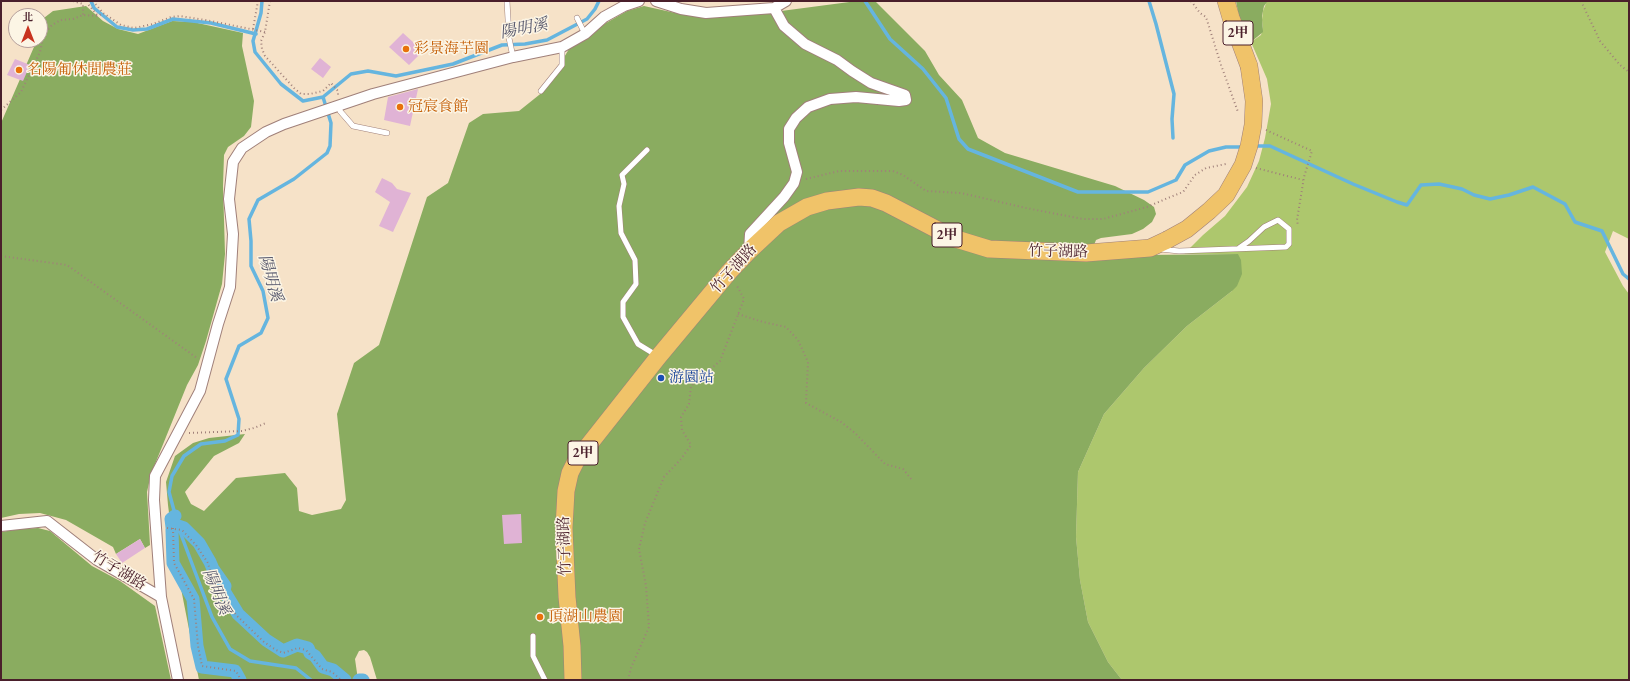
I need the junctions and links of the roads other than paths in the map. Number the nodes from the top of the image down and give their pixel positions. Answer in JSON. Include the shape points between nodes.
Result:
{"nodes":[{"id":1,"x":507,"y":1,"type":"edge"},
{"id":2,"x":639,"y":1,"type":"edge"},
{"id":3,"x":656,"y":1,"type":"edge"},
{"id":4,"x":786,"y":1,"type":"edge"},
{"id":5,"x":1226,"y":1,"type":"edge"},
{"id":6,"x":774,"y":8,"type":"junction"},
{"id":7,"x":577,"y":18,"type":"dead end"},
{"id":8,"x":585,"y":34,"type":"junction"},
{"id":9,"x":562,"y":47,"type":"junction"},
{"id":10,"x":512,"y":54,"type":"junction"},
{"id":11,"x":541,"y":91,"type":"dead end"},
{"id":12,"x":336,"y":106,"type":"junction"},
{"id":13,"x":387,"y":133,"type":"dead end"},
{"id":14,"x":647,"y":150,"type":"dead end"},
{"id":15,"x":1150,"y":248,"type":"junction"},
{"id":16,"x":1239,"y":248,"type":"junction"},
{"id":17,"x":749,"y":251,"type":"junction"},
{"id":18,"x":659,"y":356,"type":"junction"},
{"id":19,"x":1,"y":526,"type":"edge"},
{"id":20,"x":161,"y":597,"type":"junction"},
{"id":21,"x":533,"y":636,"type":"dead end"},
{"id":22,"x":178,"y":680,"type":"edge"},
{"id":23,"x":545,"y":680,"type":"edge"},
{"id":24,"x":572,"y":680,"type":"edge"}],
"edges":[{"from":1,"to":10,"type":"lane"},
{"from":2,"to":8,"type":"street","via":[[604,17]]},
{"from":3,"to":6,"type":"street","via":[[706,13]]},
{"from":4,"to":6,"type":"street"},
{"from":5,"to":15,"type":"main road","name":"竹子湖路","number":"2甲","bridge":true,"via":[[1249,66],[1254,101],[1254,125],[1250,146],[1243,165],[1226,195],[1187,229]]},
{"from":6,"to":17,"type":"street","via":[[784,26],[805,44],[837,60],[871,83],[905,95],[906,100],[856,97],[830,99],[808,107],[796,118],[789,129],[789,143],[797,172],[794,183],[784,198],[750,234]]},
{"from":7,"to":8,"type":"lane"},
{"from":8,"to":9,"type":"street"},
{"from":9,"to":10,"type":"street"},
{"from":9,"to":11,"type":"lane","via":[[562,65]]},
{"from":10,"to":12,"type":"street"},
{"from":12,"to":13,"type":"lane","via":[[353,126]]},
{"from":12,"to":20,"type":"street","via":[[266,132],[242,148],[233,162],[229,199],[233,234],[230,287],[200,391],[155,476],[154,500]]},
{"from":14,"to":18,"type":"lane","via":[[622,175],[624,184],[619,206],[621,233],[635,260],[636,284],[623,302],[624,317],[638,344]]},
{"from":15,"to":16,"type":"lane","via":[[1179,251]]},
{"from":15,"to":17,"type":"main road","name":"竹子湖路","number":"2甲","via":[[1086,253],[989,249],[953,238],[886,203],[859,197],[827,201],[807,207],[779,223]]},
{"from":16,"to":16,"type":"lane","via":[[1286,247],[1289,229],[1278,220],[1264,227]]},
{"from":17,"to":18,"type":"main road","name":"竹子湖路","number":"2甲"},
{"from":18,"to":24,"type":"main road","name":"竹子湖路","number":"2甲","via":[[576,461],[570,473],[566,491],[564,528]]},
{"from":19,"to":20,"type":"street","name":"竹子湖路","via":[[47,521],[97,560]]},
{"from":20,"to":22,"type":"street","name":"竹子湖路"},
{"from":21,"to":23,"type":"lane","via":[[533,656]]}]}
